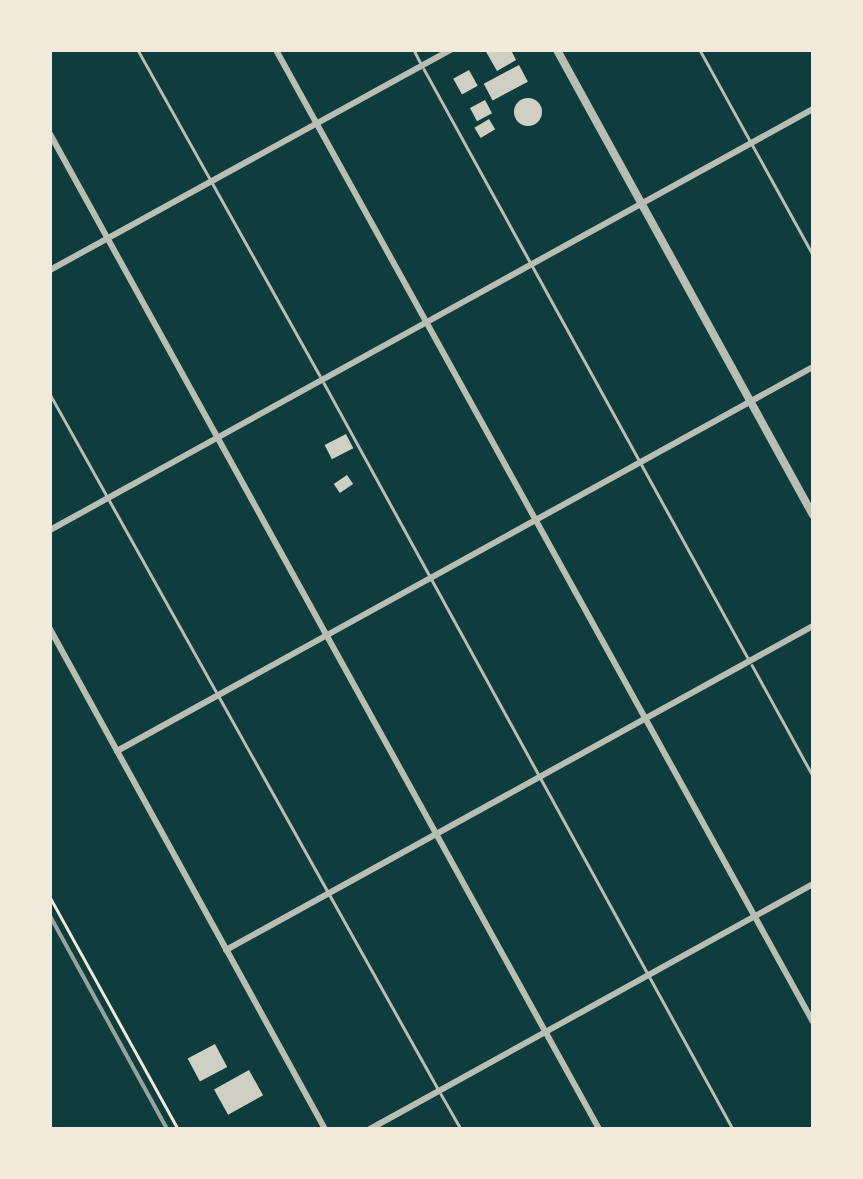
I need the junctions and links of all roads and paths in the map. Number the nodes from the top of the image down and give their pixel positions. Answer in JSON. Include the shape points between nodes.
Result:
{"nodes":[{"id":1,"x":138,"y":50,"type":"edge"},
{"id":2,"x":276,"y":50,"type":"edge"},
{"id":3,"x":414,"y":50,"type":"edge"},
{"id":4,"x":451,"y":50,"type":"edge"},
{"id":5,"x":557,"y":50,"type":"edge"},
{"id":6,"x":700,"y":50,"type":"edge"},
{"id":7,"x":422,"y":66,"type":"junction"},
{"id":8,"x":813,"y":109,"type":"edge"},
{"id":9,"x":316,"y":124,"type":"junction"},
{"id":10,"x":50,"y":134,"type":"edge"},
{"id":11,"x":752,"y":143,"type":"junction"},
{"id":12,"x":211,"y":182,"type":"junction"},
{"id":13,"x":641,"y":204,"type":"junction"},
{"id":14,"x":108,"y":239,"type":"junction"},
{"id":15,"x":813,"y":255,"type":"edge"},
{"id":16,"x":532,"y":263,"type":"junction"},
{"id":17,"x":50,"y":270,"type":"edge"},
{"id":18,"x":426,"y":322,"type":"junction"},
{"id":19,"x":813,"y":367,"type":"edge"},
{"id":20,"x":322,"y":380,"type":"junction"},
{"id":21,"x":50,"y":394,"type":"edge"},
{"id":22,"x":750,"y":402,"type":"junction"},
{"id":23,"x":217,"y":438,"type":"junction"},
{"id":24,"x":641,"y":463,"type":"junction"},
{"id":25,"x":108,"y":498,"type":"junction"},
{"id":26,"x":813,"y":516,"type":"edge"},
{"id":27,"x":536,"y":520,"type":"junction"},
{"id":28,"x":50,"y":530,"type":"edge"},
{"id":29,"x":430,"y":580,"type":"junction"},
{"id":30,"x":813,"y":626,"type":"edge"},
{"id":31,"x":50,"y":629,"type":"edge"},
{"id":32,"x":326,"y":636,"type":"junction"},
{"id":33,"x":750,"y":661,"type":"junction"},
{"id":34,"x":220,"y":695,"type":"junction"},
{"id":35,"x":645,"y":719,"type":"junction"},
{"id":36,"x":117,"y":751,"type":"junction"},
{"id":37,"x":813,"y":776,"type":"edge"},
{"id":38,"x":539,"y":777,"type":"junction"},
{"id":39,"x":436,"y":834,"type":"junction"},
{"id":40,"x":813,"y":884,"type":"edge"},
{"id":41,"x":330,"y":893,"type":"junction"},
{"id":42,"x":50,"y":896,"type":"edge"},
{"id":43,"x":754,"y":917,"type":"junction"},
{"id":44,"x":226,"y":950,"type":"junction"},
{"id":45,"x":648,"y":976,"type":"junction"},
{"id":46,"x":813,"y":1022,"type":"edge"},
{"id":47,"x":545,"y":1032,"type":"junction"},
{"id":48,"x":440,"y":1090,"type":"junction"},
{"id":49,"x":178,"y":1129,"type":"edge"},
{"id":50,"x":325,"y":1129,"type":"edge"},
{"id":51,"x":370,"y":1129,"type":"edge"},
{"id":52,"x":461,"y":1129,"type":"edge"},
{"id":53,"x":599,"y":1129,"type":"edge"},
{"id":54,"x":733,"y":1129,"type":"edge"}],
"edges":[{"from":1,"to":12,"type":"lane"},
{"from":2,"to":9,"type":"street"},
{"from":3,"to":7,"type":"lane"},
{"from":4,"to":7,"type":"street"},
{"from":5,"to":13,"type":"street"},
{"from":6,"to":11,"type":"lane"},
{"from":7,"to":9,"type":"street"},
{"from":7,"to":16,"type":"lane"},
{"from":8,"to":11,"type":"street"},
{"from":9,"to":12,"type":"street"},
{"from":9,"to":18,"type":"street"},
{"from":10,"to":14,"type":"street"},
{"from":11,"to":13,"type":"street"},
{"from":11,"to":15,"type":"lane"},
{"from":12,"to":14,"type":"street"},
{"from":12,"to":20,"type":"lane"},
{"from":13,"to":16,"type":"street"},
{"from":13,"to":22,"type":"street"},
{"from":14,"to":17,"type":"street"},
{"from":14,"to":23,"type":"street"},
{"from":16,"to":18,"type":"street"},
{"from":16,"to":24,"type":"lane"},
{"from":18,"to":20,"type":"street"},
{"from":18,"to":27,"type":"street"},
{"from":19,"to":22,"type":"street"},
{"from":20,"to":23,"type":"street"},
{"from":20,"to":29,"type":"lane"},
{"from":21,"to":25,"type":"lane"},
{"from":22,"to":24,"type":"street"},
{"from":22,"to":26,"type":"street"},
{"from":23,"to":25,"type":"street"},
{"from":23,"to":32,"type":"street"},
{"from":24,"to":27,"type":"street"},
{"from":24,"to":33,"type":"lane"},
{"from":25,"to":28,"type":"street"},
{"from":25,"to":34,"type":"lane"},
{"from":27,"to":29,"type":"street"},
{"from":27,"to":35,"type":"street"},
{"from":29,"to":32,"type":"street"},
{"from":29,"to":38,"type":"lane"},
{"from":30,"to":33,"type":"street"},
{"from":31,"to":36,"type":"street"},
{"from":32,"to":34,"type":"street"},
{"from":32,"to":39,"type":"street"},
{"from":33,"to":35,"type":"street"},
{"from":33,"to":37,"type":"lane"},
{"from":34,"to":36,"type":"street"},
{"from":34,"to":41,"type":"lane"},
{"from":35,"to":38,"type":"street"},
{"from":35,"to":43,"type":"street"},
{"from":36,"to":44,"type":"street"},
{"from":38,"to":39,"type":"street"},
{"from":38,"to":45,"type":"lane"},
{"from":39,"to":41,"type":"street"},
{"from":39,"to":47,"type":"street"},
{"from":40,"to":43,"type":"street"},
{"from":41,"to":44,"type":"street"},
{"from":41,"to":48,"type":"lane"},
{"from":42,"to":49,"type":"path"},
{"from":43,"to":45,"type":"street"},
{"from":43,"to":46,"type":"street"},
{"from":44,"to":50,"type":"street"},
{"from":45,"to":47,"type":"street"},
{"from":45,"to":54,"type":"lane"},
{"from":47,"to":48,"type":"street"},
{"from":47,"to":53,"type":"street"},
{"from":48,"to":51,"type":"street"},
{"from":48,"to":52,"type":"lane"}]}
